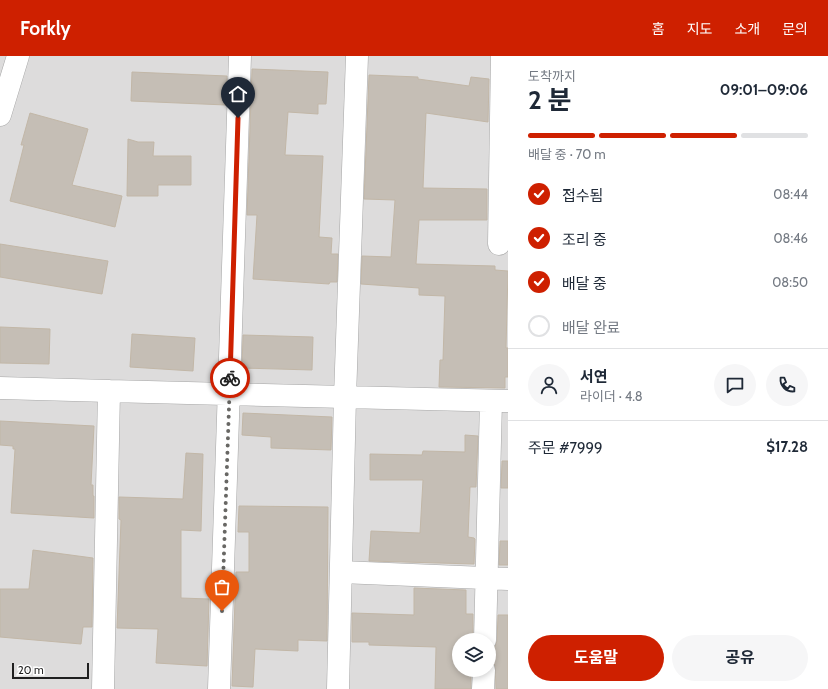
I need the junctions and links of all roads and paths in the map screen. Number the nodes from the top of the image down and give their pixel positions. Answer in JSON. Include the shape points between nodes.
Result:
{"nodes":[{"id":1,"x":18,"y":56,"type":"edge"},
{"id":2,"x":240,"y":56,"type":"edge"},
{"id":3,"x":357,"y":56,"type":"edge"},
{"id":4,"x":502,"y":56,"type":"edge"},
{"id":5,"x":0,"y":115,"type":"edge"},
{"id":6,"x":499,"y":244,"type":"dead end"},
{"id":7,"x":0,"y":388,"type":"edge"},
{"id":8,"x":109,"y":391,"type":"junction"},
{"id":9,"x":230,"y":394,"type":"junction"},
{"id":10,"x":345,"y":397,"type":"junction"},
{"id":11,"x":499,"y":401,"type":"edge"},
{"id":12,"x":340,"y":572,"type":"junction"},
{"id":13,"x":486,"y":578,"type":"junction"},
{"id":14,"x":508,"y":579,"type":"edge"},
{"id":15,"x":485,"y":633,"type":"edge"},
{"id":16,"x":484,"y":677,"type":"edge"},
{"id":17,"x":103,"y":689,"type":"edge"},
{"id":18,"x":219,"y":689,"type":"edge"},
{"id":19,"x":338,"y":689,"type":"edge"},
{"id":20,"x":483,"y":689,"type":"edge"}],
"edges":[{"from":1,"to":5,"type":"street"},
{"from":2,"to":9,"type":"street"},
{"from":3,"to":10,"type":"street"},
{"from":4,"to":6,"type":"street"},
{"from":7,"to":8,"type":"street"},
{"from":8,"to":9,"type":"street"},
{"from":8,"to":17,"type":"street"},
{"from":9,"to":10,"type":"street"},
{"from":9,"to":18,"type":"street"},
{"from":10,"to":11,"type":"street"},
{"from":10,"to":12,"type":"street"},
{"from":11,"to":13,"type":"street"},
{"from":12,"to":13,"type":"street"},
{"from":12,"to":19,"type":"street"},
{"from":13,"to":14,"type":"street"},
{"from":13,"to":15,"type":"street"},
{"from":16,"to":20,"type":"street"}]}
